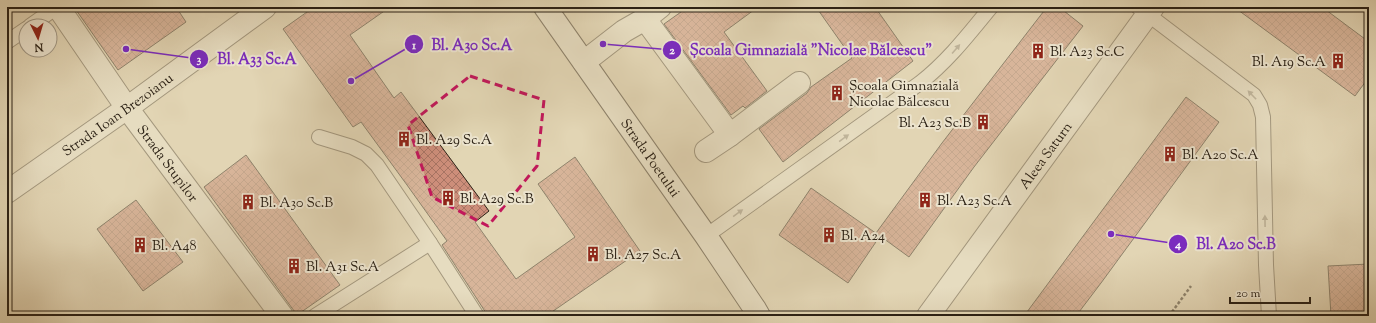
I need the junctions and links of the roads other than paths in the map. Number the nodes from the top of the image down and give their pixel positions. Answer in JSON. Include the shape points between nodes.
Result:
{"nodes":[{"id":1,"x":58,"y":7,"type":"edge"},
{"id":2,"x":265,"y":7,"type":"edge"},
{"id":3,"x":545,"y":7,"type":"edge"},
{"id":4,"x":991,"y":7,"type":"edge"},
{"id":5,"x":1146,"y":9,"type":"edge"},
{"id":6,"x":652,"y":13,"type":"edge"},
{"id":7,"x":42,"y":18,"type":"edge"},
{"id":8,"x":18,"y":34,"type":"edge"},
{"id":9,"x":7,"y":42,"type":"edge"},
{"id":10,"x":584,"y":62,"type":"junction"},
{"id":11,"x":799,"y":83,"type":"dead end"},
{"id":12,"x":127,"y":108,"type":"junction"},
{"id":13,"x":730,"y":135,"type":"junction"},
{"id":14,"x":319,"y":137,"type":"dead end"},
{"id":15,"x":706,"y":151,"type":"dead end"},
{"id":16,"x":7,"y":192,"type":"edge"},
{"id":17,"x":706,"y":236,"type":"junction"},
{"id":18,"x":430,"y":243,"type":"junction"},
{"id":19,"x":760,"y":314,"type":"edge"},
{"id":20,"x":282,"y":316,"type":"edge"},
{"id":21,"x":315,"y":316,"type":"edge"},
{"id":22,"x":477,"y":316,"type":"edge"},
{"id":23,"x":928,"y":316,"type":"edge"},
{"id":24,"x":1268,"y":316,"type":"edge"}],
"edges":[{"from":1,"to":7,"type":"lane","name":"Strada Stupilor"},
{"from":1,"to":12,"type":"street","name":"Strada Stupilor"},
{"from":2,"to":12,"type":"street","name":"Strada Ioan Brezoianu"},
{"from":3,"to":10,"type":"street","name":"Strada Poetului"},
{"from":17,"to":4,"type":"lane","one_way":true,"via":[[938,69]]},
{"from":5,"to":23,"type":"street","name":"Aleea Saturn"},
{"from":24,"to":5,"type":"lane","name":"Aleea Saturn","one_way":true,"via":[[1263,117],[1260,105],[1254,95]]},
{"from":6,"to":10,"type":"street"},
{"from":6,"to":13,"type":"street"},
{"from":8,"to":9,"type":"lane"},
{"from":10,"to":17,"type":"street","name":"Strada Poetului"},
{"from":11,"to":13,"type":"street"},
{"from":12,"to":16,"type":"street","name":"Strada Ioan Brezoianu"},
{"from":12,"to":20,"type":"street","name":"Strada Stupilor"},
{"from":13,"to":15,"type":"street"},
{"from":14,"to":18,"type":"lane","via":[[366,154],[377,165]]},
{"from":17,"to":19,"type":"street","name":"Strada Poetului"},
{"from":18,"to":21,"type":"lane"},
{"from":18,"to":22,"type":"lane"}]}
